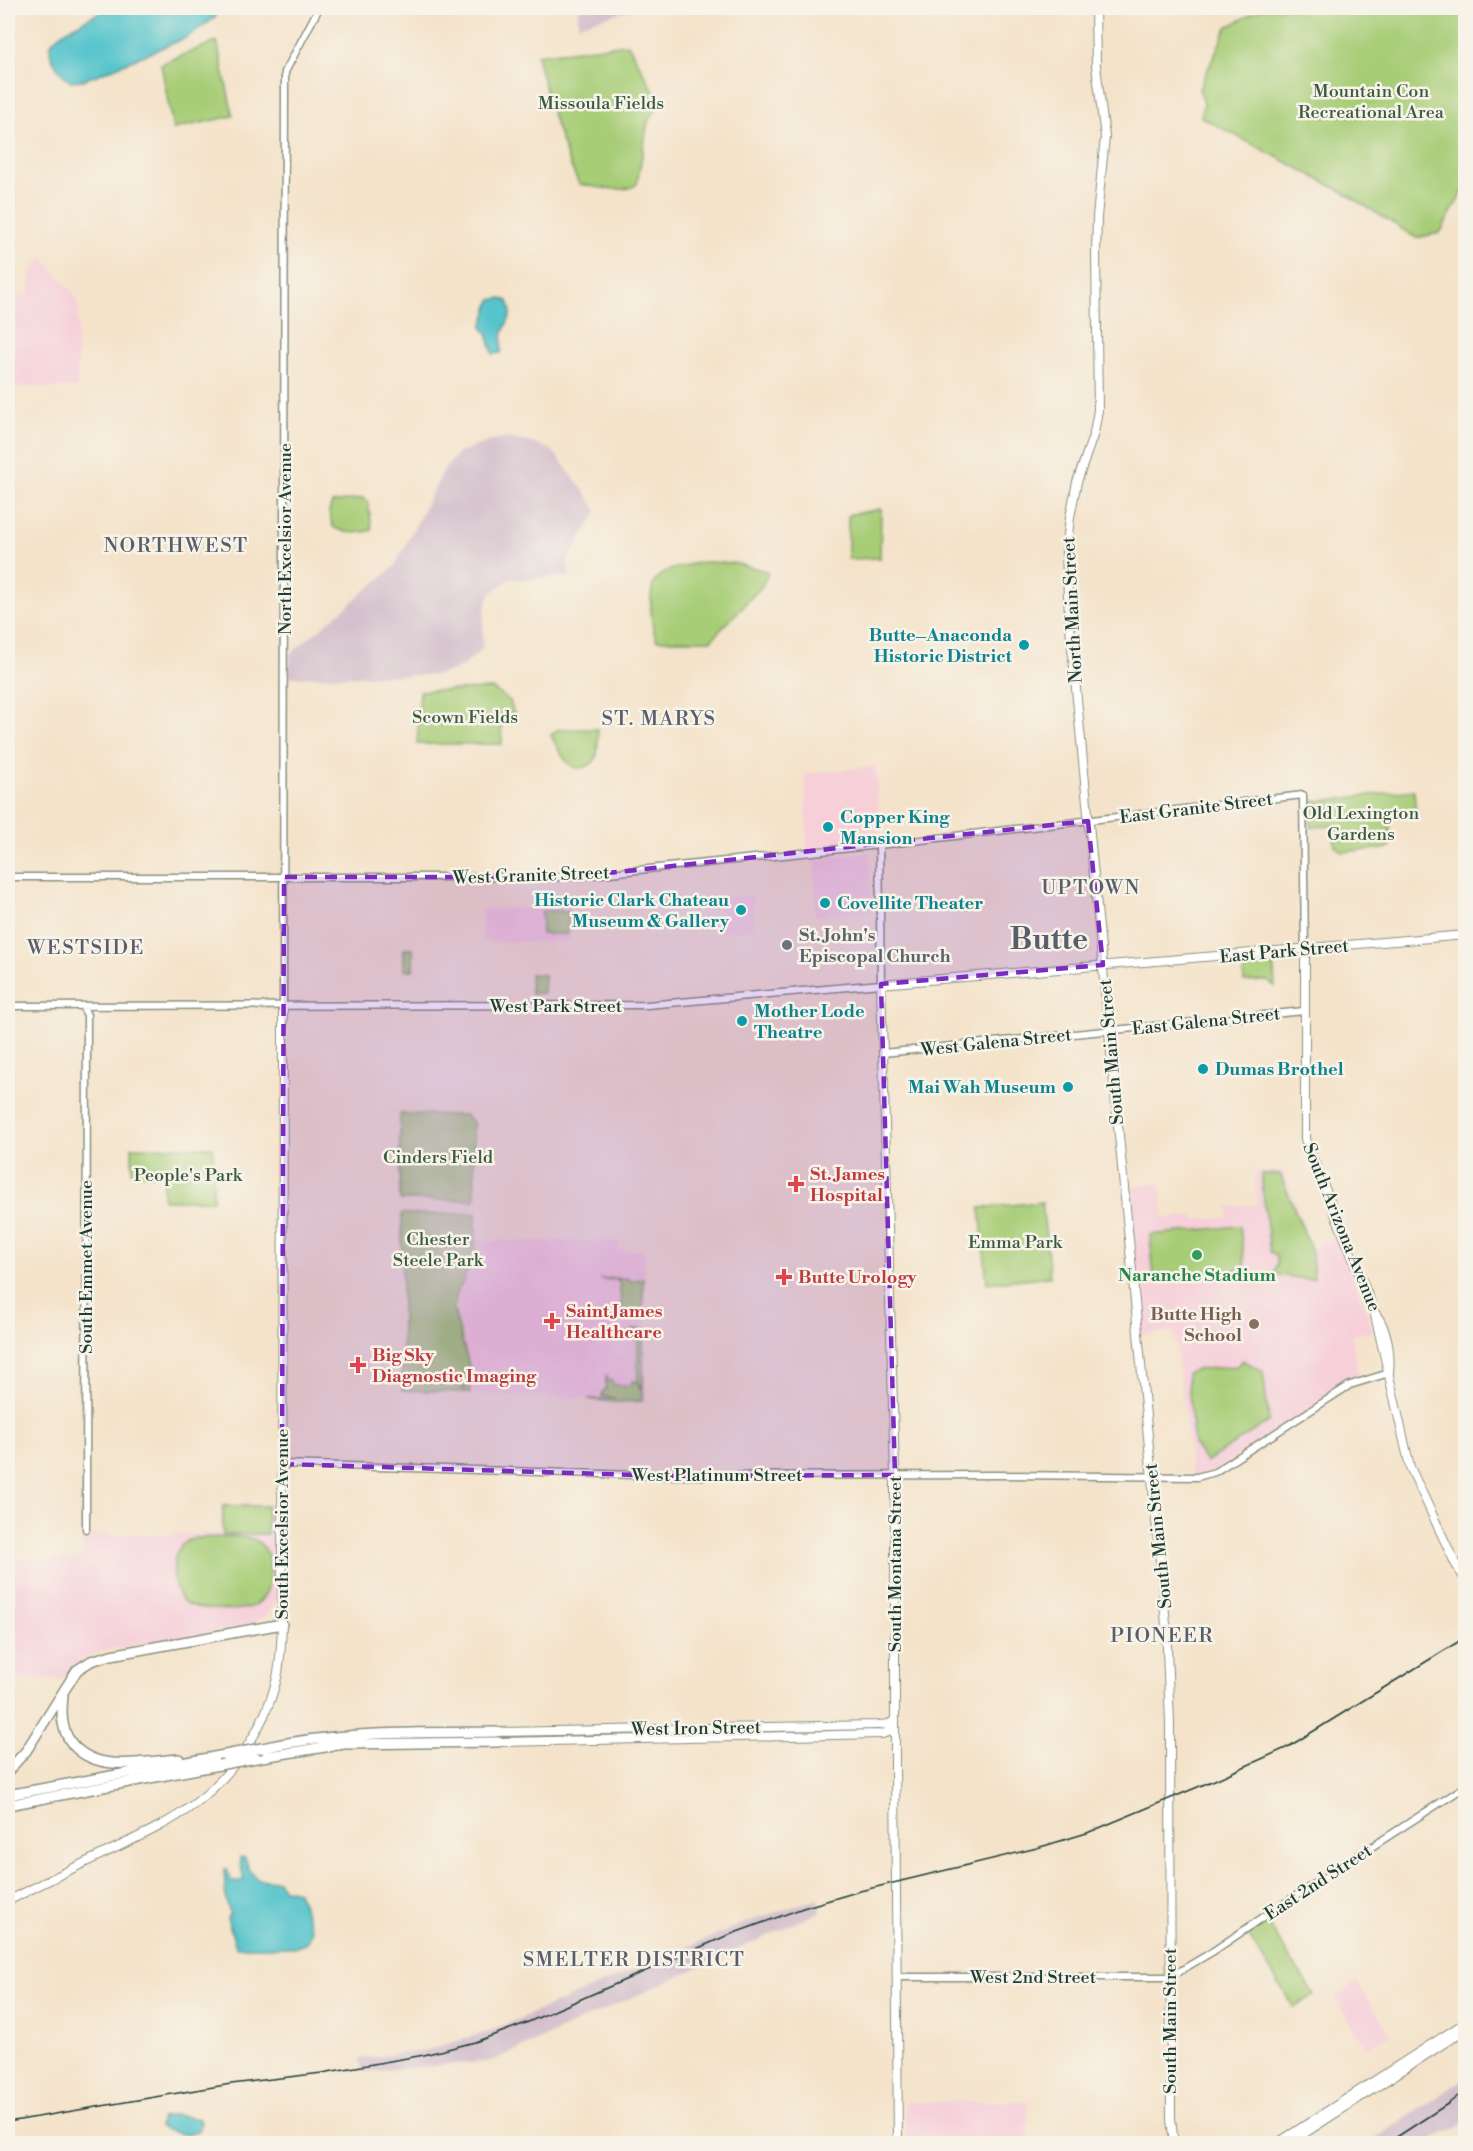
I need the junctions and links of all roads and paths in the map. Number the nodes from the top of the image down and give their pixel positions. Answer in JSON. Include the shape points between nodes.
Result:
{"nodes":[{"id":1,"x":319,"y":8,"type":"edge"},
{"id":2,"x":1095,"y":8,"type":"edge"},
{"id":3,"x":1088,"y":821,"type":"junction"},
{"id":4,"x":879,"y":845,"type":"junction"},
{"id":5,"x":8,"y":878,"type":"edge"},
{"id":6,"x":284,"y":878,"type":"junction"},
{"id":7,"x":1466,"y":935,"type":"edge"},
{"id":8,"x":1305,"y":949,"type":"junction"},
{"id":9,"x":1103,"y":966,"type":"junction"},
{"id":10,"x":881,"y":984,"type":"junction"},
{"id":11,"x":8,"y":1006,"type":"edge"},
{"id":12,"x":82,"y":1006,"type":"junction"},
{"id":13,"x":283,"y":1006,"type":"junction"},
{"id":14,"x":1304,"y":1011,"type":"junction"},
{"id":15,"x":1109,"y":1030,"type":"junction"},
{"id":16,"x":883,"y":1053,"type":"junction"},
{"id":17,"x":1375,"y":1313,"type":"junction"},
{"id":18,"x":1389,"y":1373,"type":"junction"},
{"id":19,"x":282,"y":1464,"type":"junction"},
{"id":20,"x":895,"y":1475,"type":"junction"},
{"id":21,"x":1152,"y":1476,"type":"junction"},
{"id":22,"x":86,"y":1529,"type":"dead end"},
{"id":23,"x":1466,"y":1581,"type":"edge"},
{"id":24,"x":282,"y":1624,"type":"junction"},
{"id":25,"x":65,"y":1688,"type":"junction"},
{"id":26,"x":895,"y":1723,"type":"junction"},
{"id":27,"x":497,"y":1737,"type":"junction"},
{"id":28,"x":223,"y":1758,"type":"junction"},
{"id":29,"x":8,"y":1771,"type":"edge"},
{"id":30,"x":1466,"y":1786,"type":"edge"},
{"id":31,"x":8,"y":1796,"type":"edge"},
{"id":32,"x":8,"y":1807,"type":"edge"},
{"id":33,"x":8,"y":1901,"type":"edge"},
{"id":34,"x":897,"y":1977,"type":"junction"},
{"id":35,"x":1170,"y":1977,"type":"junction"},
{"id":36,"x":1466,"y":2022,"type":"edge"},
{"id":37,"x":1466,"y":2029,"type":"edge"},
{"id":38,"x":898,"y":2144,"type":"edge"},
{"id":39,"x":1174,"y":2144,"type":"edge"},
{"id":40,"x":1276,"y":2144,"type":"edge"},
{"id":41,"x":1288,"y":2144,"type":"edge"}],
"edges":[{"from":1,"to":6,"type":"street","name":"North Excelsior Avenue","via":[[285,72]]},
{"from":2,"to":3,"type":"main road","name":"North Main Street","via":[[1096,66],[1105,137],[1097,217],[1099,394],[1097,418],[1073,500],[1066,553]]},
{"from":3,"to":4,"type":"street","name":"West Granite Street"},
{"from":3,"to":8,"type":"street","name":"East Granite Street","via":[[1303,795]]},
{"from":3,"to":9,"type":"main road","name":"North Main Street"},
{"from":4,"to":6,"type":"street","name":"West Granite Street","via":[[571,877]]},
{"from":4,"to":10,"type":"street"},
{"from":5,"to":6,"type":"street","name":"West Granite Street"},
{"from":6,"to":13,"type":"street","name":"North Excelsior Avenue"},
{"from":7,"to":8,"type":"main road","name":"East Park Street"},
{"from":8,"to":9,"type":"main road","name":"East Park Street"},
{"from":8,"to":14,"type":"main road","name":"South Arizona Avenue"},
{"from":9,"to":10,"type":"main road","name":"West Park Street"},
{"from":9,"to":15,"type":"main road","name":"South Main Street"},
{"from":10,"to":13,"type":"street","name":"West Park Street","via":[[646,1005]]},
{"from":10,"to":16,"type":"main road","name":"South Montana Street"},
{"from":11,"to":12,"type":"street","name":"West Park Street"},
{"from":12,"to":13,"type":"street","name":"West Park Street"},
{"from":12,"to":22,"type":"street","name":"South Emmet Avenue","via":[[87,1015]]},
{"from":13,"to":19,"type":"main road","name":"South Excelsior Avenue"},
{"from":14,"to":15,"type":"street","name":"East Galena Street"},
{"from":14,"to":17,"type":"main road","name":"South Arizona Avenue","via":[[1305,1139]]},
{"from":15,"to":16,"type":"street","name":"West Galena Street"},
{"from":15,"to":21,"type":"main road","name":"South Main Street"},
{"from":16,"to":20,"type":"main road","name":"South Montana Street"},
{"from":17,"to":18,"type":"main road"},
{"from":17,"to":18,"type":"main road","name":"South Arizona Avenue","via":[[1383,1324]]},
{"from":18,"to":21,"type":"street","name":"West Platinum Street","via":[[1350,1385],[1215,1472],[1197,1478]]},
{"from":18,"to":23,"type":"main road","via":[[1410,1467]]},
{"from":19,"to":20,"type":"street","name":"West Platinum Street","via":[[666,1476]]},
{"from":19,"to":24,"type":"main road","name":"South Excelsior Avenue"},
{"from":20,"to":21,"type":"street","name":"West Platinum Street"},
{"from":20,"to":26,"type":"main road","name":"South Montana Street"},
{"from":21,"to":35,"type":"main road","name":"South Main Street","via":[[1168,1660]]},
{"from":24,"to":25,"type":"highway","via":[[111,1655],[78,1670]]},
{"from":24,"to":33,"type":"main road","name":"South Excelsior Avenue","via":[[277,1680],[266,1712],[232,1766],[213,1788],[174,1818]]},
{"from":25,"to":28,"type":"highway","via":[[62,1715],[66,1733],[90,1759],[127,1763]]},
{"from":25,"to":29,"type":"highway","via":[[26,1751]]},
{"from":26,"to":27,"type":"main road","name":"West Iron Street"},
{"from":26,"to":34,"type":"main road","name":"South Montana Street"},
{"from":27,"to":28,"type":"highway","bridge":true,"via":[[344,1744],[256,1758]]},
{"from":27,"to":28,"type":"highway","bridge":true,"via":[[356,1735],[297,1741]]},
{"from":28,"to":31,"type":"highway"},
{"from":28,"to":32,"type":"highway"},
{"from":30,"to":35,"type":"street","name":"East 2nd Street"},
{"from":34,"to":35,"type":"street","name":"West 2nd Street"},
{"from":34,"to":38,"type":"main road","name":"South Montana Street"},
{"from":35,"to":39,"type":"main road","name":"South Main Street"},
{"from":36,"to":40,"type":"main road"},
{"from":37,"to":41,"type":"main road"}]}
